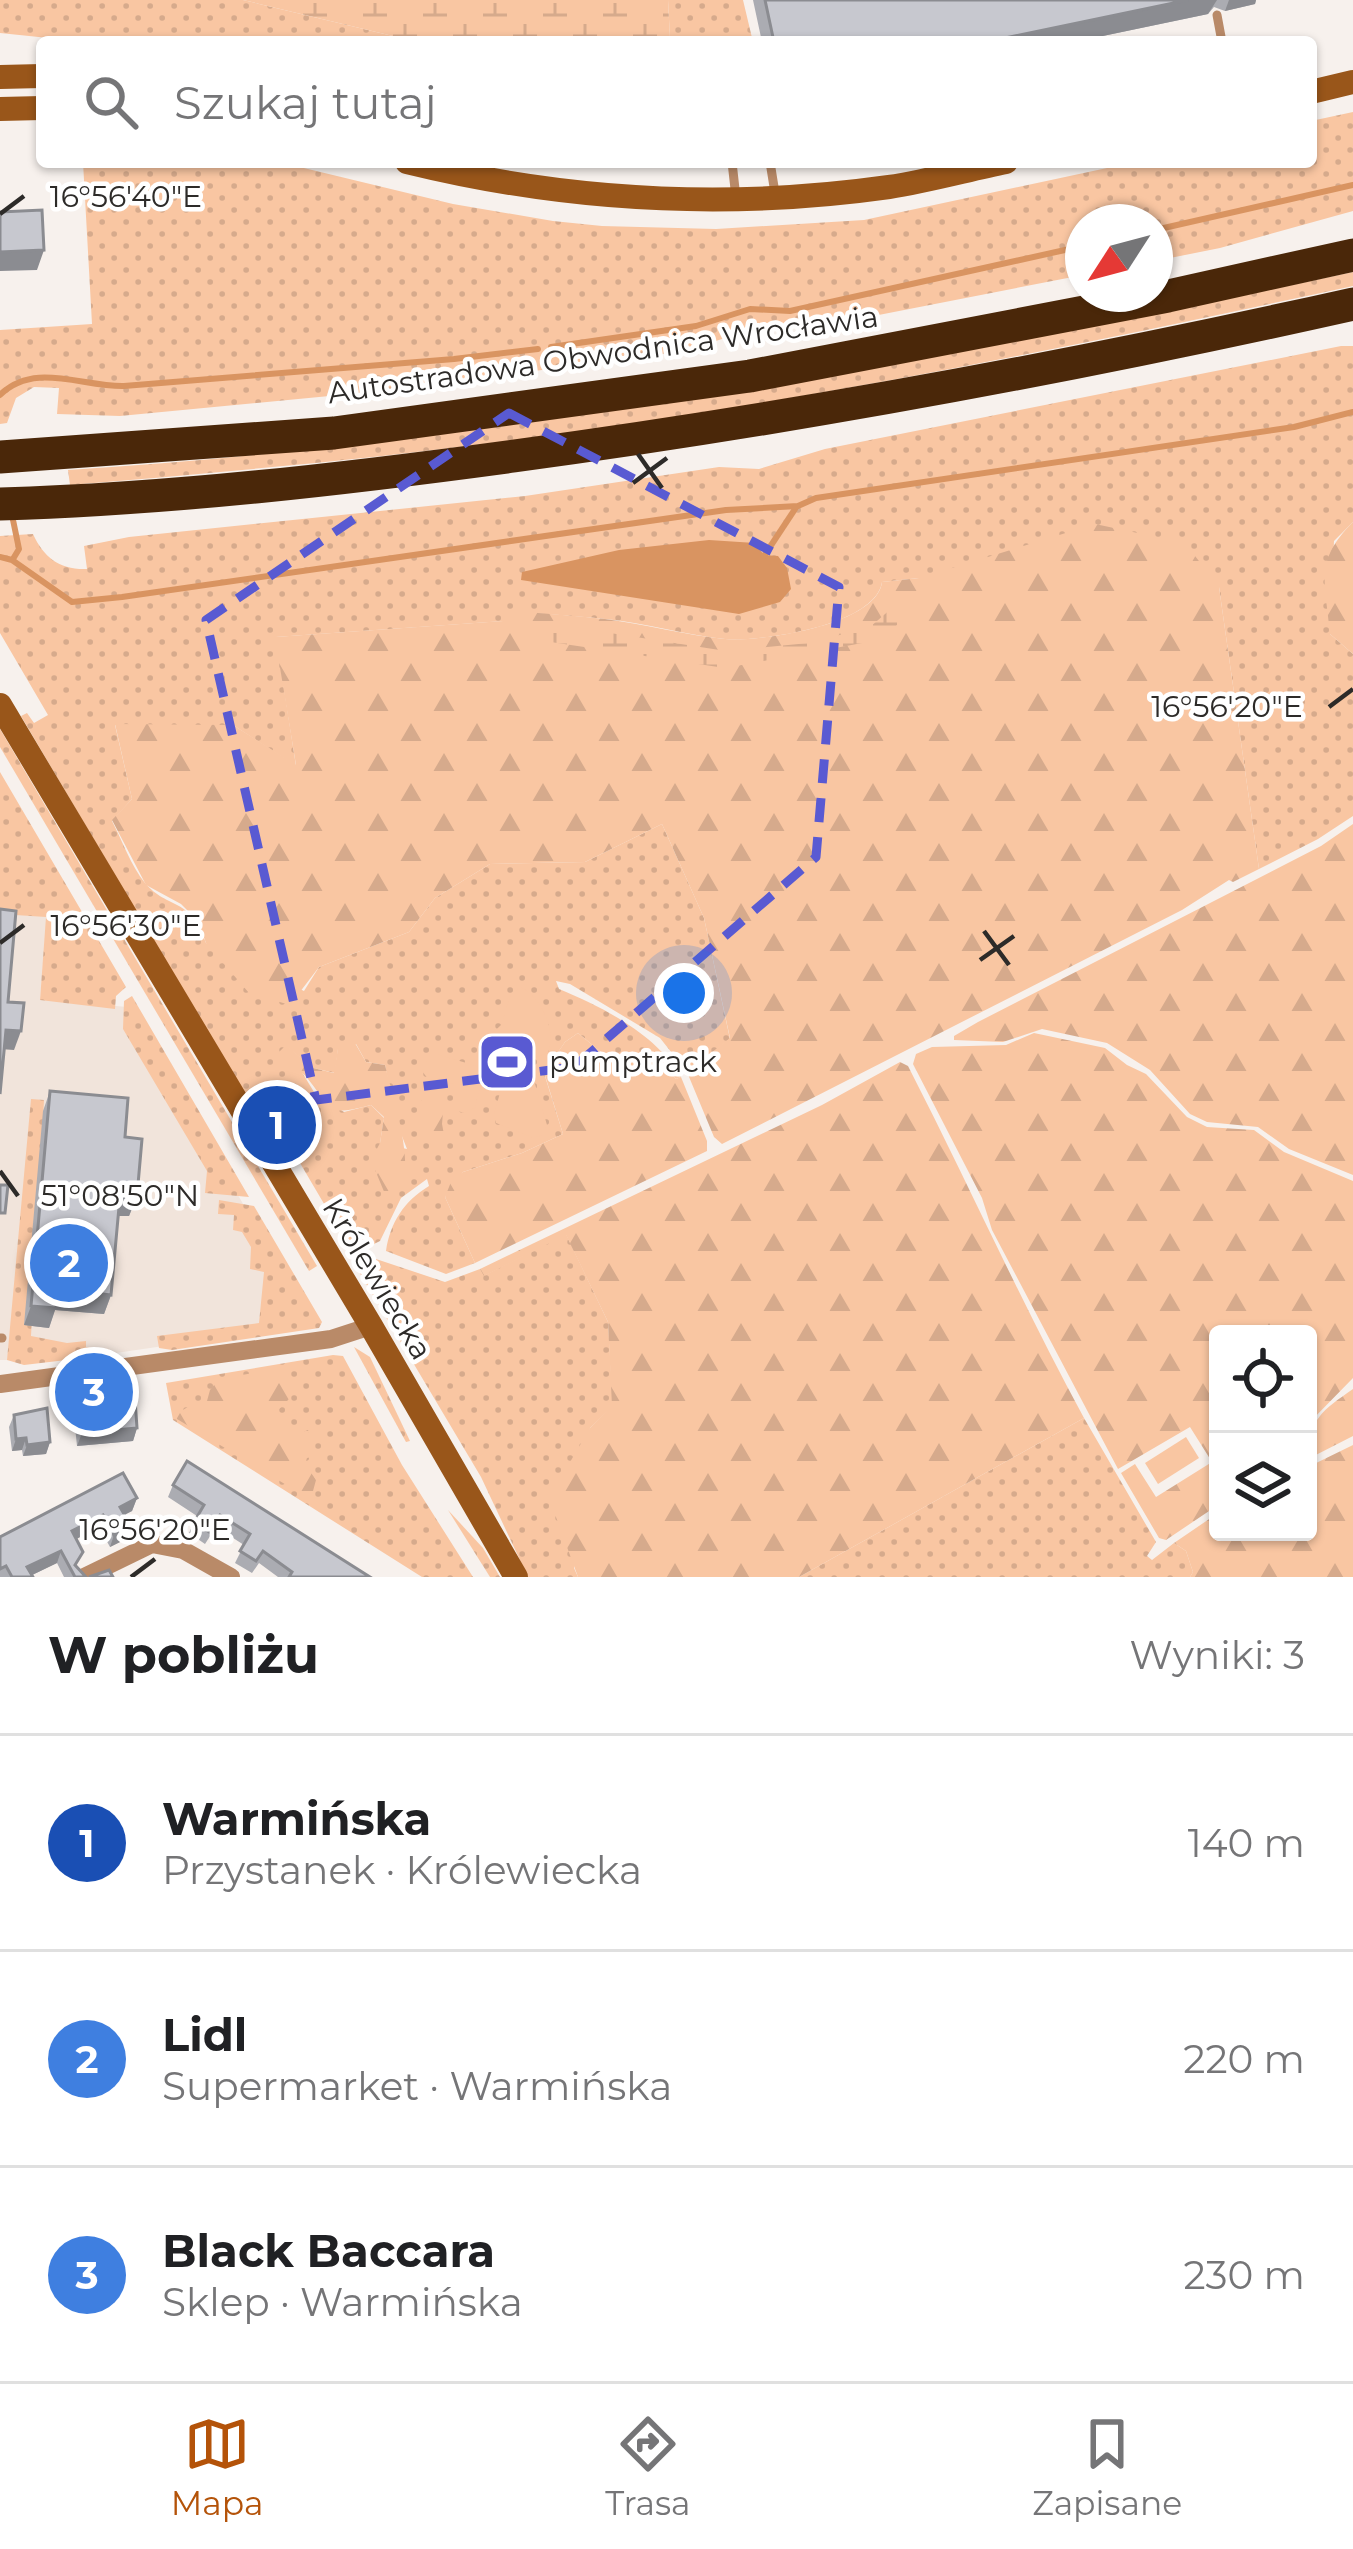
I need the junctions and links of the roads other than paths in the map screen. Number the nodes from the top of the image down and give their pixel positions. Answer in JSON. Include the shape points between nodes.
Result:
{"nodes":[{"id":1,"x":1216,"y":15,"type":"dead end"},
{"id":2,"x":1221,"y":36,"type":"edge"},
{"id":3,"x":36,"y":76,"type":"edge"},
{"id":4,"x":0,"y":77,"type":"edge"},
{"id":5,"x":1353,"y":82,"type":"edge"},
{"id":6,"x":1317,"y":91,"type":"edge"},
{"id":7,"x":36,"y":108,"type":"edge"},
{"id":8,"x":0,"y":109,"type":"edge"},
{"id":9,"x":433,"y":168,"type":"edge"},
{"id":10,"x":733,"y":168,"type":"edge"},
{"id":11,"x":771,"y":168,"type":"edge"},
{"id":12,"x":979,"y":168,"type":"edge"},
{"id":13,"x":775,"y":198,"type":"junction"},
{"id":14,"x":736,"y":200,"type":"junction"},
{"id":15,"x":1353,"y":255,"type":"edge"},
{"id":16,"x":1353,"y":304,"type":"edge"},
{"id":17,"x":0,"y":457,"type":"edge"},
{"id":18,"x":0,"y":504,"type":"edge"},
{"id":19,"x":0,"y":705,"type":"edge"},
{"id":20,"x":371,"y":1326,"type":"junction"},
{"id":21,"x":0,"y":1384,"type":"edge"},
{"id":22,"x":84,"y":1577,"type":"edge"},
{"id":23,"x":231,"y":1577,"type":"edge"},
{"id":24,"x":516,"y":1577,"type":"edge"}],
"edges":[{"from":1,"to":2,"type":"lane"},
{"from":3,"to":4,"type":"street"},
{"from":5,"to":6,"type":"street"},
{"from":7,"to":8,"type":"street"},
{"from":9,"to":14,"type":"street","via":[[612,198]]},
{"from":10,"to":14,"type":"lane"},
{"from":11,"to":13,"type":"lane"},
{"from":12,"to":13,"type":"street","via":[[894,187]]},
{"from":13,"to":14,"type":"street"},
{"from":15,"to":17,"type":"highway","name":"Autostradowa Obwodnica Wrocławia","via":[[750,376],[334,433]]},
{"from":16,"to":18,"type":"highway","via":[[737,426],[362,476]]},
{"from":19,"to":20,"type":"street","name":"Królewiecka"},
{"from":20,"to":21,"type":"street","via":[[332,1339]]},
{"from":20,"to":24,"type":"street","name":"Królewiecka"},
{"from":22,"to":23,"type":"street","via":[[152,1544],[183,1550]]}]}
